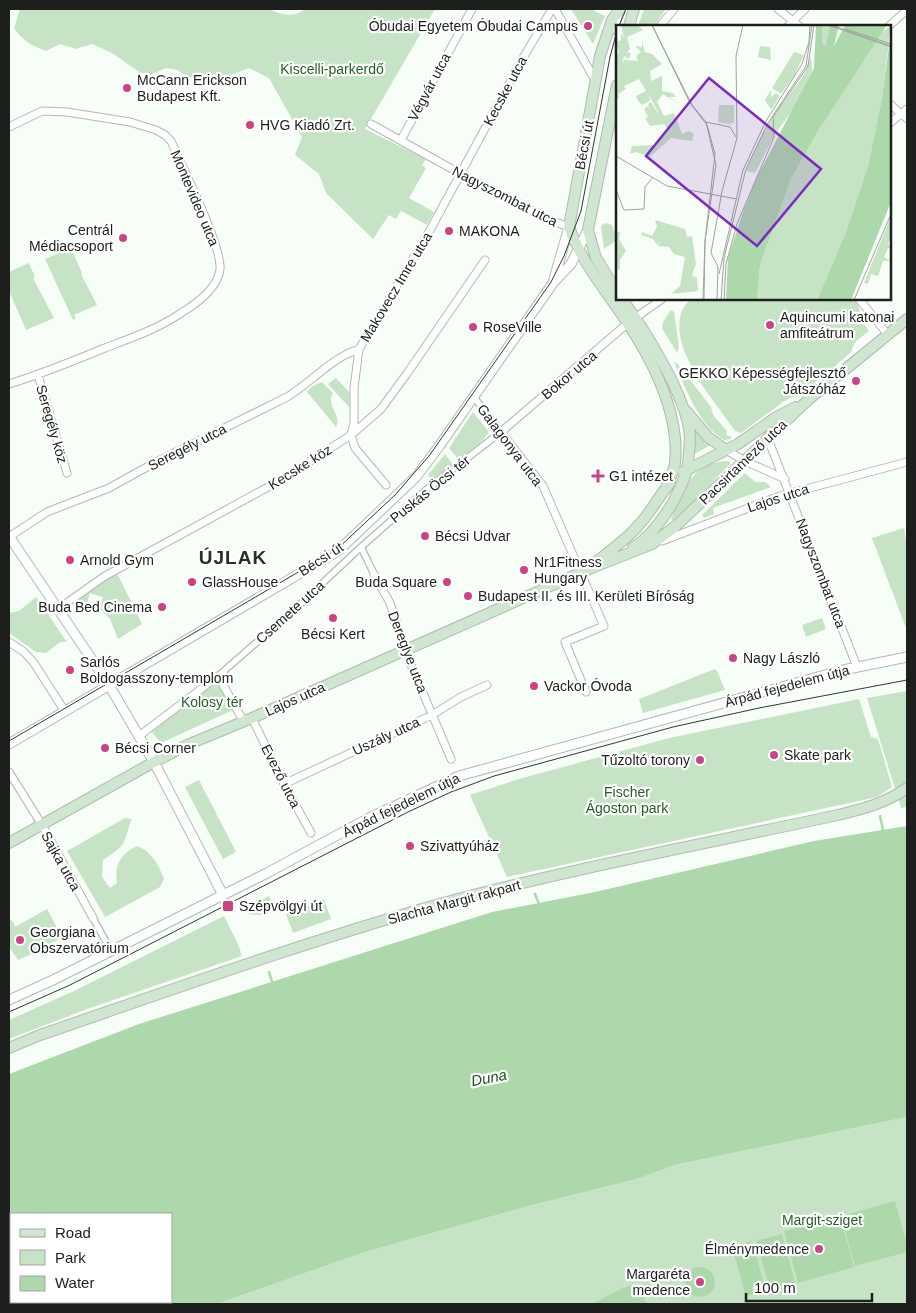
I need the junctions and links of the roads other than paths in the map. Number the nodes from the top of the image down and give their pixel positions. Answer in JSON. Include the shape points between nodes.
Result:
{"nodes":[{"id":1,"x":472,"y":9,"type":"edge"},
{"id":2,"x":554,"y":9,"type":"edge"},
{"id":3,"x":620,"y":9,"type":"edge"},
{"id":4,"x":634,"y":9,"type":"edge"},
{"id":5,"x":674,"y":9,"type":"edge"},
{"id":6,"x":778,"y":9,"type":"edge"},
{"id":7,"x":805,"y":9,"type":"edge"},
{"id":8,"x":907,"y":10,"type":"edge"},
{"id":9,"x":793,"y":24,"type":"edge"},
{"id":10,"x":629,"y":25,"type":"edge"},
{"id":11,"x":661,"y":25,"type":"edge"},
{"id":12,"x":891,"y":25,"type":"edge"},
{"id":13,"x":616,"y":30,"type":"edge"},
{"id":14,"x":582,"y":54,"type":"junction"},
{"id":15,"x":600,"y":56,"type":"junction"},
{"id":16,"x":596,"y":80,"type":"junction"},
{"id":17,"x":616,"y":90,"type":"edge"},
{"id":18,"x":891,"y":105,"type":"edge"},
{"id":19,"x":905,"y":114,"type":"edge"},
{"id":20,"x":891,"y":122,"type":"edge"},
{"id":21,"x":371,"y":124,"type":"dead end"},
{"id":22,"x":9,"y":127,"type":"edge"},
{"id":23,"x":401,"y":140,"type":"junction"},
{"id":24,"x":461,"y":174,"type":"junction"},
{"id":25,"x":569,"y":227,"type":"junction"},
{"id":26,"x":588,"y":230,"type":"junction"},
{"id":27,"x":579,"y":251,"type":"junction"},
{"id":28,"x":485,"y":260,"type":"dead end"},
{"id":29,"x":571,"y":264,"type":"junction"},
{"id":30,"x":586,"y":264,"type":"junction"},
{"id":31,"x":553,"y":283,"type":"junction"},
{"id":32,"x":616,"y":290,"type":"edge"},
{"id":33,"x":622,"y":300,"type":"edge"},
{"id":34,"x":661,"y":300,"type":"edge"},
{"id":35,"x":860,"y":300,"type":"edge"},
{"id":36,"x":907,"y":319,"type":"edge"},
{"id":37,"x":632,"y":321,"type":"junction"},
{"id":38,"x":888,"y":335,"type":"junction"},
{"id":39,"x":359,"y":349,"type":"junction"},
{"id":40,"x":38,"y":375,"type":"junction"},
{"id":41,"x":9,"y":384,"type":"edge"},
{"id":42,"x":473,"y":396,"type":"junction"},
{"id":43,"x":809,"y":399,"type":"junction"},
{"id":44,"x":684,"y":408,"type":"junction"},
{"id":45,"x":502,"y":432,"type":"junction"},
{"id":46,"x":351,"y":435,"type":"junction"},
{"id":47,"x":768,"y":439,"type":"junction"},
{"id":48,"x":726,"y":450,"type":"junction"},
{"id":49,"x":714,"y":456,"type":"junction"},
{"id":50,"x":745,"y":462,"type":"junction"},
{"id":51,"x":907,"y":462,"type":"edge"},
{"id":52,"x":687,"y":470,"type":"junction"},
{"id":53,"x":67,"y":473,"type":"dead end"},
{"id":54,"x":785,"y":479,"type":"junction"},
{"id":55,"x":386,"y":485,"type":"dead end"},
{"id":56,"x":666,"y":488,"type":"junction"},
{"id":57,"x":790,"y":493,"type":"junction"},
{"id":58,"x":677,"y":525,"type":"joint"},
{"id":59,"x":9,"y":536,"type":"edge"},
{"id":60,"x":652,"y":544,"type":"junction"},
{"id":61,"x":360,"y":547,"type":"junction"},
{"id":62,"x":618,"y":558,"type":"junction"},
{"id":63,"x":585,"y":571,"type":"junction"},
{"id":64,"x":374,"y":574,"type":"joint"},
{"id":65,"x":58,"y":608,"type":"junction"},
{"id":66,"x":9,"y":642,"type":"edge"},
{"id":67,"x":406,"y":649,"type":"junction"},
{"id":68,"x":907,"y":657,"type":"edge"},
{"id":69,"x":857,"y":667,"type":"junction"},
{"id":70,"x":218,"y":676,"type":"junction"},
{"id":71,"x":109,"y":685,"type":"junction"},
{"id":72,"x":487,"y":685,"type":"dead end"},
{"id":73,"x":586,"y":692,"type":"dead end"},
{"id":74,"x":64,"y":710,"type":"junction"},
{"id":75,"x":432,"y":715,"type":"junction"},
{"id":76,"x":248,"y":720,"type":"junction"},
{"id":77,"x":139,"y":736,"type":"junction"},
{"id":78,"x":9,"y":744,"type":"edge"},
{"id":79,"x":451,"y":759,"type":"dead end"},
{"id":80,"x":154,"y":762,"type":"junction"},
{"id":81,"x":9,"y":772,"type":"edge"},
{"id":82,"x":284,"y":784,"type":"junction"},
{"id":83,"x":907,"y":788,"type":"edge"},
{"id":84,"x":42,"y":825,"type":"junction"},
{"id":85,"x":311,"y":833,"type":"dead end"},
{"id":86,"x":9,"y":843,"type":"edge"},
{"id":87,"x":223,"y":895,"type":"junction"},
{"id":88,"x":93,"y":918,"type":"joint"},
{"id":89,"x":111,"y":951,"type":"junction"},
{"id":90,"x":9,"y":1000,"type":"edge"},
{"id":91,"x":9,"y":1048,"type":"edge"}],
"edges":[{"from":1,"to":23,"type":"street","name":"Végvár utca"},
{"from":2,"to":14,"type":"street"},
{"from":2,"to":24,"type":"street","name":"Kecske utca","via":[[523,58]]},
{"from":3,"to":13,"type":"street"},
{"from":3,"to":15,"type":"main road","name":"Bécsi út","via":[[612,20]]},
{"from":4,"to":10,"type":"main road"},
{"from":5,"to":11,"type":"street"},
{"from":6,"to":9,"type":"street"},
{"from":7,"to":9,"type":"street"},
{"from":8,"to":12,"type":"street"},
{"from":14,"to":15,"type":"street"},
{"from":14,"to":16,"type":"street"},
{"from":15,"to":16,"type":"main road","name":"Bécsi út"},
{"from":16,"to":25,"type":"main road","name":"Bécsi út"},
{"from":17,"to":26,"type":"main road","name":"Bécsi út"},
{"from":18,"to":19,"type":"street"},
{"from":19,"to":20,"type":"street"},
{"from":21,"to":23,"type":"street","name":"Nagyszombat utca"},
{"from":22,"to":40,"type":"street","name":"Montevideo utca","via":[[42,111],[67,112],[130,122],[165,135],[171,141],[208,224],[220,268],[212,287],[180,314],[136,336]]},
{"from":23,"to":24,"type":"street","name":"Nagyszombat utca"},
{"from":24,"to":25,"type":"street","name":"Nagyszombat utca"},
{"from":24,"to":39,"type":"street","name":"Makovecz Imre utca"},
{"from":25,"to":27,"type":"main road","name":"Nagyszombat utca"},
{"from":25,"to":31,"type":"street","name":"Bécsi út"},
{"from":26,"to":27,"type":"street","name":"Bécsi út"},
{"from":26,"to":32,"type":"main road","via":[[596,258]]},
{"from":27,"to":29,"type":"street","name":"Bécsi út"},
{"from":27,"to":30,"type":"main road","name":"Nagyszombat utca"},
{"from":28,"to":46,"type":"street","name":"Kecske köz","via":[[391,396]]},
{"from":29,"to":30,"type":"street","via":[[578,260]]},
{"from":29,"to":31,"type":"street","name":"Bécsi út"},
{"from":30,"to":37,"type":"main road","name":"Nagyszombat utca"},
{"from":31,"to":42,"type":"street","name":"Bécsi út"},
{"from":33,"to":37,"type":"main road","name":"Nagyszombat utca"},
{"from":34,"to":37,"type":"street","name":"Bokor utca"},
{"from":35,"to":38,"type":"street"},
{"from":36,"to":38,"type":"main road","name":"Pacsirtamező utca"},
{"from":37,"to":44,"type":"main road","name":"Nagyszombat utca","via":[[674,386]]},
{"from":37,"to":45,"type":"street","name":"Bokor utca"},
{"from":37,"to":56,"type":"main road","name":"Nagyszombat utca","via":[[670,408],[674,465]]},
{"from":38,"to":43,"type":"main road","name":"Pacsirtamező utca"},
{"from":39,"to":46,"type":"street","name":"Makovecz Imre utca"},
{"from":39,"to":59,"type":"street","name":"Seregély utca","via":[[341,356],[287,397],[109,488],[47,512]]},
{"from":40,"to":41,"type":"street","name":"Montevideo utca"},
{"from":40,"to":53,"type":"street","name":"Seregély köz"},
{"from":42,"to":45,"type":"street","name":"Galagonya utca"},
{"from":42,"to":71,"type":"street","name":"Bécsi út","via":[[416,477],[338,551]]},
{"from":43,"to":47,"type":"main road","name":"Pacsirtamező utca"},
{"from":43,"to":48,"type":"main road","name":"Pacsirtamező utca"},
{"from":44,"to":48,"type":"main road","name":"Nagyszombat utca","via":[[708,437]]},
{"from":44,"to":52,"type":"main road","name":"Nagyszombat utca","via":[[690,435]]},
{"from":45,"to":61,"type":"street","name":"Puskás Öcsi tér","via":[[427,489]]},
{"from":45,"to":63,"type":"street","name":"Galagonya utca","via":[[543,486]]},
{"from":46,"to":55,"type":"street","via":[[355,448]]},
{"from":46,"to":65,"type":"street","name":"Kecske köz","via":[[278,481],[105,576]]},
{"from":47,"to":50,"type":"main road","name":"Pacsirtamező utca"},
{"from":47,"to":54,"type":"street","name":"Nagyszombat utca"},
{"from":48,"to":49,"type":"main road","name":"Pacsirtamező utca"},
{"from":48,"to":50,"type":"street","name":"Nagyszombat utca"},
{"from":49,"to":50,"type":"street","name":"Nagyszombat utca"},
{"from":49,"to":52,"type":"main road","name":"Pacsirtamező utca"},
{"from":50,"to":54,"type":"street","name":"Nagyszombat utca"},
{"from":50,"to":58,"type":"main road","name":"Pacsirtamező utca"},
{"from":51,"to":57,"type":"street","name":"Lajos utca"},
{"from":52,"to":56,"type":"main road","name":"Pacsirtamező utca"},
{"from":52,"to":62,"type":"main road","name":"Nagyszombat utca","via":[[658,525],[638,545]]},
{"from":54,"to":57,"type":"street","name":"Nagyszombat utca"},
{"from":56,"to":63,"type":"main road","name":"Lajos utca","via":[[638,527]]},
{"from":57,"to":60,"type":"street","name":"Lajos utca"},
{"from":57,"to":69,"type":"street","name":"Nagyszombat utca"},
{"from":58,"to":60,"type":"main road","name":"Lajos utca"},
{"from":59,"to":65,"type":"street"},
{"from":60,"to":62,"type":"main road","name":"Lajos utca"},
{"from":61,"to":64,"type":"street","name":"Dereglye utca"},
{"from":61,"to":70,"type":"street","name":"Csemete utca"},
{"from":62,"to":63,"type":"main road","name":"Lajos utca"},
{"from":63,"to":67,"type":"main road","name":"Lajos utca"},
{"from":63,"to":73,"type":"street","name":"Galagonya utca","via":[[604,626],[565,642]]},
{"from":64,"to":67,"type":"street","name":"Dereglye utca","via":[[390,603]]},
{"from":65,"to":71,"type":"street"},
{"from":66,"to":74,"type":"street","via":[[34,663]]},
{"from":67,"to":75,"type":"street","name":"Dereglye utca"},
{"from":67,"to":76,"type":"main road","name":"Lajos utca"},
{"from":68,"to":69,"type":"street","name":"Árpád fejedelem útja"},
{"from":69,"to":87,"type":"street","name":"Árpád fejedelem útja","via":[[459,776],[370,818]]},
{"from":70,"to":76,"type":"street"},
{"from":70,"to":77,"type":"street"},
{"from":71,"to":74,"type":"street","name":"Bécsi út"},
{"from":71,"to":77,"type":"street"},
{"from":72,"to":75,"type":"street","name":"Uszály utca"},
{"from":74,"to":78,"type":"street","name":"Bécsi út"},
{"from":75,"to":79,"type":"street","name":"Dereglye utca"},
{"from":75,"to":82,"type":"street","name":"Uszály utca"},
{"from":76,"to":80,"type":"main road","name":"Lajos utca"},
{"from":76,"to":82,"type":"street","name":"Evező utca"},
{"from":77,"to":80,"type":"street"},
{"from":80,"to":84,"type":"main road","name":"Lajos utca"},
{"from":80,"to":87,"type":"street"},
{"from":81,"to":84,"type":"street","name":"Sajka utca"},
{"from":82,"to":85,"type":"street","name":"Evező utca"},
{"from":83,"to":91,"type":"main road","name":"Slachta Margit rakpart","via":[[880,804],[838,815],[590,868],[319,939]]},
{"from":84,"to":86,"type":"main road","name":"Lajos utca"},
{"from":84,"to":88,"type":"street","name":"Sajka utca"},
{"from":87,"to":89,"type":"street","name":"Árpád fejedelem útja"},
{"from":88,"to":89,"type":"street","name":"Sajka utca"},
{"from":89,"to":90,"type":"street","name":"Árpád fejedelem útja"}]}
